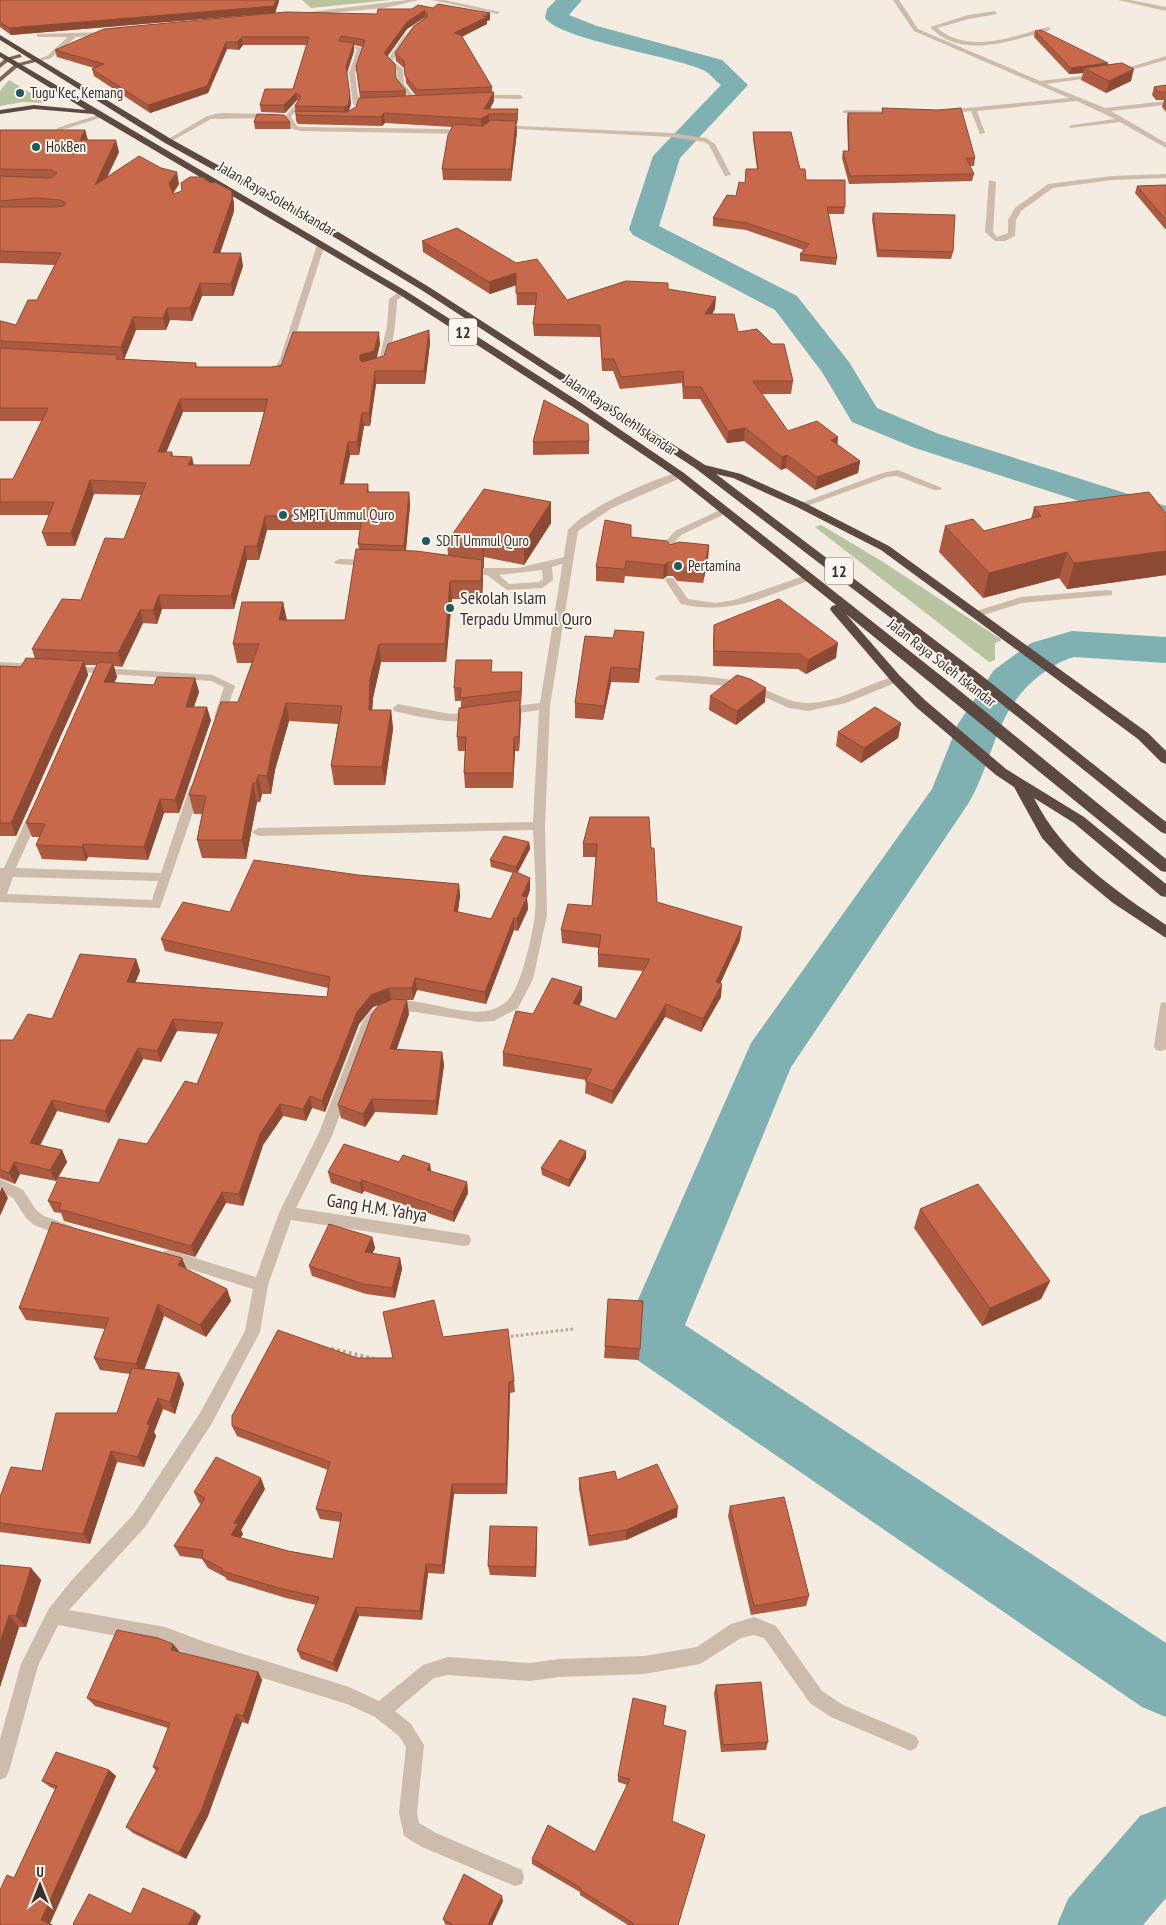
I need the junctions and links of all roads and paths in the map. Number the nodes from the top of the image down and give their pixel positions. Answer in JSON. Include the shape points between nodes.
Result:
{"nodes":[{"id":1,"x":416,"y":0,"type":"edge"},
{"id":2,"x":435,"y":0,"type":"edge"},
{"id":3,"x":896,"y":0,"type":"edge"},
{"id":4,"x":1121,"y":0,"type":"edge"},
{"id":5,"x":1166,"y":9,"type":"edge"},
{"id":6,"x":497,"y":12,"type":"dead end"},
{"id":7,"x":995,"y":13,"type":"dead end"},
{"id":8,"x":292,"y":15,"type":"edge"},
{"id":9,"x":425,"y":21,"type":"edge"},
{"id":10,"x":1048,"y":29,"type":"dead end"},
{"id":11,"x":119,"y":32,"type":"edge"},
{"id":12,"x":942,"y":34,"type":"junction"},
{"id":13,"x":38,"y":35,"type":"edge"},
{"id":14,"x":74,"y":35,"type":"junction"},
{"id":15,"x":0,"y":36,"type":"edge"},
{"id":16,"x":929,"y":37,"type":"junction"},
{"id":17,"x":343,"y":46,"type":"edge"},
{"id":18,"x":0,"y":54,"type":"edge"},
{"id":19,"x":27,"y":54,"type":"junction"},
{"id":20,"x":1166,"y":58,"type":"edge"},
{"id":21,"x":8,"y":59,"type":"junction"},
{"id":22,"x":38,"y":60,"type":"junction"},
{"id":23,"x":17,"y":65,"type":"junction"},
{"id":24,"x":0,"y":66,"type":"edge"},
{"id":25,"x":1112,"y":73,"type":"edge"},
{"id":26,"x":1104,"y":74,"type":"edge"},
{"id":27,"x":0,"y":80,"type":"edge"},
{"id":28,"x":1040,"y":83,"type":"junction"},
{"id":29,"x":520,"y":97,"type":"dead end"},
{"id":30,"x":469,"y":98,"type":"edge"},
{"id":31,"x":1078,"y":99,"type":"junction"},
{"id":32,"x":424,"y":101,"type":"edge"},
{"id":33,"x":405,"y":102,"type":"edge"},
{"id":34,"x":414,"y":102,"type":"junction"},
{"id":35,"x":1166,"y":103,"type":"edge"},
{"id":36,"x":297,"y":104,"type":"edge"},
{"id":37,"x":366,"y":104,"type":"edge"},
{"id":38,"x":974,"y":110,"type":"junction"},
{"id":39,"x":1104,"y":110,"type":"junction"},
{"id":40,"x":0,"y":112,"type":"edge"},
{"id":41,"x":846,"y":112,"type":"edge"},
{"id":42,"x":903,"y":113,"type":"edge"},
{"id":43,"x":937,"y":113,"type":"edge"},
{"id":44,"x":100,"y":115,"type":"junction"},
{"id":45,"x":288,"y":116,"type":"junction"},
{"id":46,"x":297,"y":117,"type":"edge"},
{"id":47,"x":1121,"y":120,"type":"junction"},
{"id":48,"x":489,"y":127,"type":"edge"},
{"id":49,"x":1072,"y":127,"type":"dead end"},
{"id":50,"x":474,"y":133,"type":"edge"},
{"id":51,"x":982,"y":133,"type":"dead end"},
{"id":52,"x":80,"y":139,"type":"edge"},
{"id":53,"x":168,"y":140,"type":"junction"},
{"id":54,"x":1166,"y":146,"type":"edge"},
{"id":55,"x":727,"y":175,"type":"dead end"},
{"id":56,"x":1166,"y":176,"type":"edge"},
{"id":57,"x":992,"y":182,"type":"dead end"},
{"id":58,"x":313,"y":222,"type":"junction"},
{"id":59,"x":295,"y":228,"type":"junction"},
{"id":60,"x":322,"y":244,"type":"junction"},
{"id":61,"x":403,"y":293,"type":"junction"},
{"id":62,"x":252,"y":370,"type":"edge"},
{"id":63,"x":366,"y":371,"type":"edge"},
{"id":64,"x":699,"y":466,"type":"junction"},
{"id":65,"x":680,"y":475,"type":"junction"},
{"id":66,"x":936,"y":488,"type":"dead end"},
{"id":67,"x":801,"y":505,"type":"junction"},
{"id":68,"x":724,"y":512,"type":"junction"},
{"id":69,"x":672,"y":556,"type":"edge"},
{"id":70,"x":569,"y":559,"type":"junction"},
{"id":71,"x":339,"y":562,"type":"dead end"},
{"id":72,"x":376,"y":563,"type":"edge"},
{"id":73,"x":547,"y":567,"type":"junction"},
{"id":74,"x":452,"y":569,"type":"edge"},
{"id":75,"x":491,"y":574,"type":"junction"},
{"id":76,"x":810,"y":577,"type":"junction"},
{"id":77,"x":670,"y":580,"type":"dead end"},
{"id":78,"x":1108,"y":593,"type":"dead end"},
{"id":79,"x":977,"y":614,"type":"junction"},
{"id":80,"x":0,"y":665,"type":"edge"},
{"id":81,"x":660,"y":678,"type":"dead end"},
{"id":82,"x":896,"y":679,"type":"junction"},
{"id":83,"x":545,"y":706,"type":"junction"},
{"id":84,"x":398,"y":708,"type":"dead end"},
{"id":85,"x":214,"y":732,"type":"edge"},
{"id":86,"x":1140,"y":734,"type":"junction"},
{"id":87,"x":1166,"y":752,"type":"edge"},
{"id":88,"x":1166,"y":759,"type":"edge"},
{"id":89,"x":199,"y":777,"type":"edge"},
{"id":90,"x":1020,"y":786,"type":"junction"},
{"id":91,"x":39,"y":802,"type":"edge"},
{"id":92,"x":539,"y":826,"type":"junction"},
{"id":93,"x":1166,"y":829,"type":"edge"},
{"id":94,"x":258,"y":832,"type":"dead end"},
{"id":95,"x":1166,"y":867,"type":"edge"},
{"id":96,"x":4,"y":872,"type":"edge"},
{"id":97,"x":164,"y":878,"type":"junction"},
{"id":98,"x":1166,"y":892,"type":"edge"},
{"id":99,"x":0,"y":898,"type":"edge"},
{"id":100,"x":1166,"y":932,"type":"edge"},
{"id":101,"x":1166,"y":1007,"type":"edge"},
{"id":102,"x":1160,"y":1046,"type":"dead end"},
{"id":103,"x":0,"y":1185,"type":"edge"},
{"id":104,"x":286,"y":1213,"type":"junction"},
{"id":105,"x":80,"y":1232,"type":"edge"},
{"id":106,"x":464,"y":1240,"type":"dead end"},
{"id":107,"x":155,"y":1252,"type":"edge"},
{"id":108,"x":261,"y":1285,"type":"junction"},
{"id":109,"x":573,"y":1329,"type":"dead end"},
{"id":110,"x":498,"y":1338,"type":"edge"},
{"id":111,"x":328,"y":1349,"type":"edge"},
{"id":112,"x":384,"y":1360,"type":"edge"},
{"id":113,"x":54,"y":1616,"type":"junction"},
{"id":114,"x":381,"y":1711,"type":"junction"},
{"id":115,"x":910,"y":1742,"type":"dead end"},
{"id":116,"x":0,"y":1771,"type":"edge"},
{"id":117,"x":515,"y":1877,"type":"dead end"}],
"edges":[{"from":1,"to":8,"type":"street"},
{"from":2,"to":6,"type":"street"},
{"from":3,"to":16,"type":"street","via":[[916,30]]},
{"from":4,"to":5,"type":"street"},
{"from":7,"to":12,"type":"street","via":[[935,25],[934,29]]},
{"from":9,"to":34,"type":"street","via":[[411,31],[389,62],[400,69],[401,84]]},
{"from":10,"to":12,"type":"street","via":[[981,44],[962,42]]},
{"from":11,"to":14,"type":"street"},
{"from":12,"to":16,"type":"street"},
{"from":13,"to":14,"type":"street"},
{"from":14,"to":22,"type":"street","via":[[48,57]]},
{"from":15,"to":19,"type":"highway","number":"12"},
{"from":16,"to":28,"type":"street"},
{"from":17,"to":37,"type":"street","via":[[360,48],[352,73],[355,107]]},
{"from":18,"to":21,"type":"highway","number":"12"},
{"from":19,"to":21,"type":"main road"},
{"from":19,"to":22,"type":"highway","name":"Jalan Raya Soleh Iskandar","number":"12"},
{"from":20,"to":25,"type":"street"},
{"from":21,"to":23,"type":"highway","name":"Jalan Raya Soleh Iskandar","number":"12"},
{"from":21,"to":24,"type":"main road"},
{"from":22,"to":23,"type":"main road"},
{"from":22,"to":53,"type":"highway","name":"Jalan Raya Soleh Iskandar","number":"12"},
{"from":23,"to":27,"type":"main road"},
{"from":23,"to":44,"type":"highway","name":"Jalan Raya Soleh Iskandar","number":"12"},
{"from":26,"to":28,"type":"street"},
{"from":28,"to":31,"type":"street"},
{"from":29,"to":30,"type":"street"},
{"from":31,"to":38,"type":"street"},
{"from":31,"to":39,"type":"street"},
{"from":32,"to":34,"type":"street"},
{"from":33,"to":34,"type":"street"},
{"from":35,"to":39,"type":"street"},
{"from":36,"to":45,"type":"street"},
{"from":38,"to":43,"type":"street"},
{"from":38,"to":51,"type":"street"},
{"from":39,"to":47,"type":"street"},
{"from":40,"to":44,"type":"highway","via":[[38,107]]},
{"from":41,"to":42,"type":"street"},
{"from":44,"to":52,"type":"street","via":[[59,129],[58,134]]},
{"from":44,"to":59,"type":"highway","name":"Jalan Raya Soleh Iskandar","number":"12","via":[[204,179]]},
{"from":45,"to":46,"type":"street"},
{"from":45,"to":50,"type":"street","via":[[295,128],[300,129],[358,131],[408,128]]},
{"from":45,"to":53,"type":"street","via":[[209,116]]},
{"from":47,"to":49,"type":"street"},
{"from":47,"to":54,"type":"street"},
{"from":48,"to":55,"type":"street","via":[[696,138],[712,144]]},
{"from":53,"to":58,"type":"highway","name":"Jalan Raya Soleh Iskandar","number":"12"},
{"from":56,"to":57,"type":"street","via":[[1112,178],[1051,186],[1018,210],[1012,220],[1012,234],[1002,239],[995,239],[988,232]]},
{"from":58,"to":59,"type":"highway"},
{"from":58,"to":64,"type":"highway","name":"Jalan Raya Soleh Iskandar","number":"12","via":[[434,294]]},
{"from":59,"to":60,"type":"highway","name":"Jalan Raya Soleh Iskandar","number":"12"},
{"from":60,"to":61,"type":"highway","name":"Jalan Raya Soleh Iskandar","number":"12"},
{"from":60,"to":62,"type":"street","via":[[284,359],[279,368],[271,372]]},
{"from":61,"to":63,"type":"street","via":[[393,299],[391,326],[381,368]]},
{"from":61,"to":65,"type":"highway","name":"Jalan Raya Soleh Iskandar","number":"12"},
{"from":64,"to":67,"type":"highway","via":[[738,476]]},
{"from":64,"to":93,"type":"highway","name":"Jalan Raya Soleh Iskandar","number":"12","via":[[978,678]]},
{"from":65,"to":68,"type":"highway","name":"Jalan Raya Soleh Iskandar","number":"12"},
{"from":65,"to":70,"type":"street","via":[[580,522],[573,530]]},
{"from":66,"to":67,"type":"street","via":[[898,474],[885,475]]},
{"from":67,"to":79,"type":"highway","via":[[885,548]]},
{"from":68,"to":69,"type":"street","via":[[678,533],[670,542]]},
{"from":68,"to":76,"type":"highway","name":"Jalan Raya Soleh Iskandar","number":"12"},
{"from":70,"to":73,"type":"street"},
{"from":70,"to":83,"type":"street"},
{"from":71,"to":72,"type":"street"},
{"from":73,"to":75,"type":"street"},
{"from":73,"to":75,"type":"street","via":[[548,580],[542,585],[507,587]]},
{"from":74,"to":75,"type":"street"},
{"from":76,"to":77,"type":"street","via":[[736,603],[716,606],[685,602]]},
{"from":76,"to":82,"type":"highway"},
{"from":76,"to":95,"type":"highway","name":"Jalan Raya Soleh Iskandar","number":"12"},
{"from":78,"to":79,"type":"street","via":[[1021,600]]},
{"from":79,"to":86,"type":"highway"},
{"from":80,"to":85,"type":"street","via":[[53,668],[95,675],[200,676],[224,681],[230,686]]},
{"from":81,"to":82,"type":"street","via":[[730,682],[753,688],[793,706],[809,707],[852,697]]},
{"from":82,"to":90,"type":"highway","via":[[921,704]]},
{"from":83,"to":84,"type":"street","via":[[450,718]]},
{"from":83,"to":92,"type":"street"},
{"from":86,"to":87,"type":"street"},
{"from":86,"to":88,"type":"highway"},
{"from":89,"to":97,"type":"street"},
{"from":90,"to":98,"type":"highway","via":[[1079,820]]},
{"from":90,"to":100,"type":"highway","via":[[1047,834],[1076,864],[1111,894]]},
{"from":91,"to":96,"type":"street"},
{"from":92,"to":94,"type":"street"},
{"from":92,"to":104,"type":"street","via":[[541,915],[527,979],[514,1004],[494,1016],[479,1017],[415,1007],[390,1007],[375,1013],[367,1025],[325,1136]]},
{"from":96,"to":97,"type":"street"},
{"from":96,"to":99,"type":"street"},
{"from":97,"to":99,"type":"street","via":[[156,905]]},
{"from":101,"to":102,"type":"street"},
{"from":103,"to":105,"type":"street","via":[[22,1197],[29,1212],[39,1221]]},
{"from":104,"to":106,"type":"street","name":"Gang H.M. Yahya"},
{"from":104,"to":108,"type":"street"},
{"from":107,"to":108,"type":"street"},
{"from":108,"to":113,"type":"street","via":[[252,1332],[206,1418],[139,1521]]},
{"from":109,"to":110,"type":"path"},
{"from":111,"to":112,"type":"path"},
{"from":113,"to":114,"type":"street","via":[[165,1636],[349,1696]]},
{"from":113,"to":116,"type":"street","via":[[30,1664]]},
{"from":114,"to":115,"type":"street","via":[[429,1671],[448,1666],[530,1672],[644,1665],[700,1656],[737,1630],[754,1626],[770,1632],[816,1697],[838,1711]]},
{"from":114,"to":117,"type":"street","via":[[405,1730],[415,1745],[408,1814],[411,1829]]}]}
